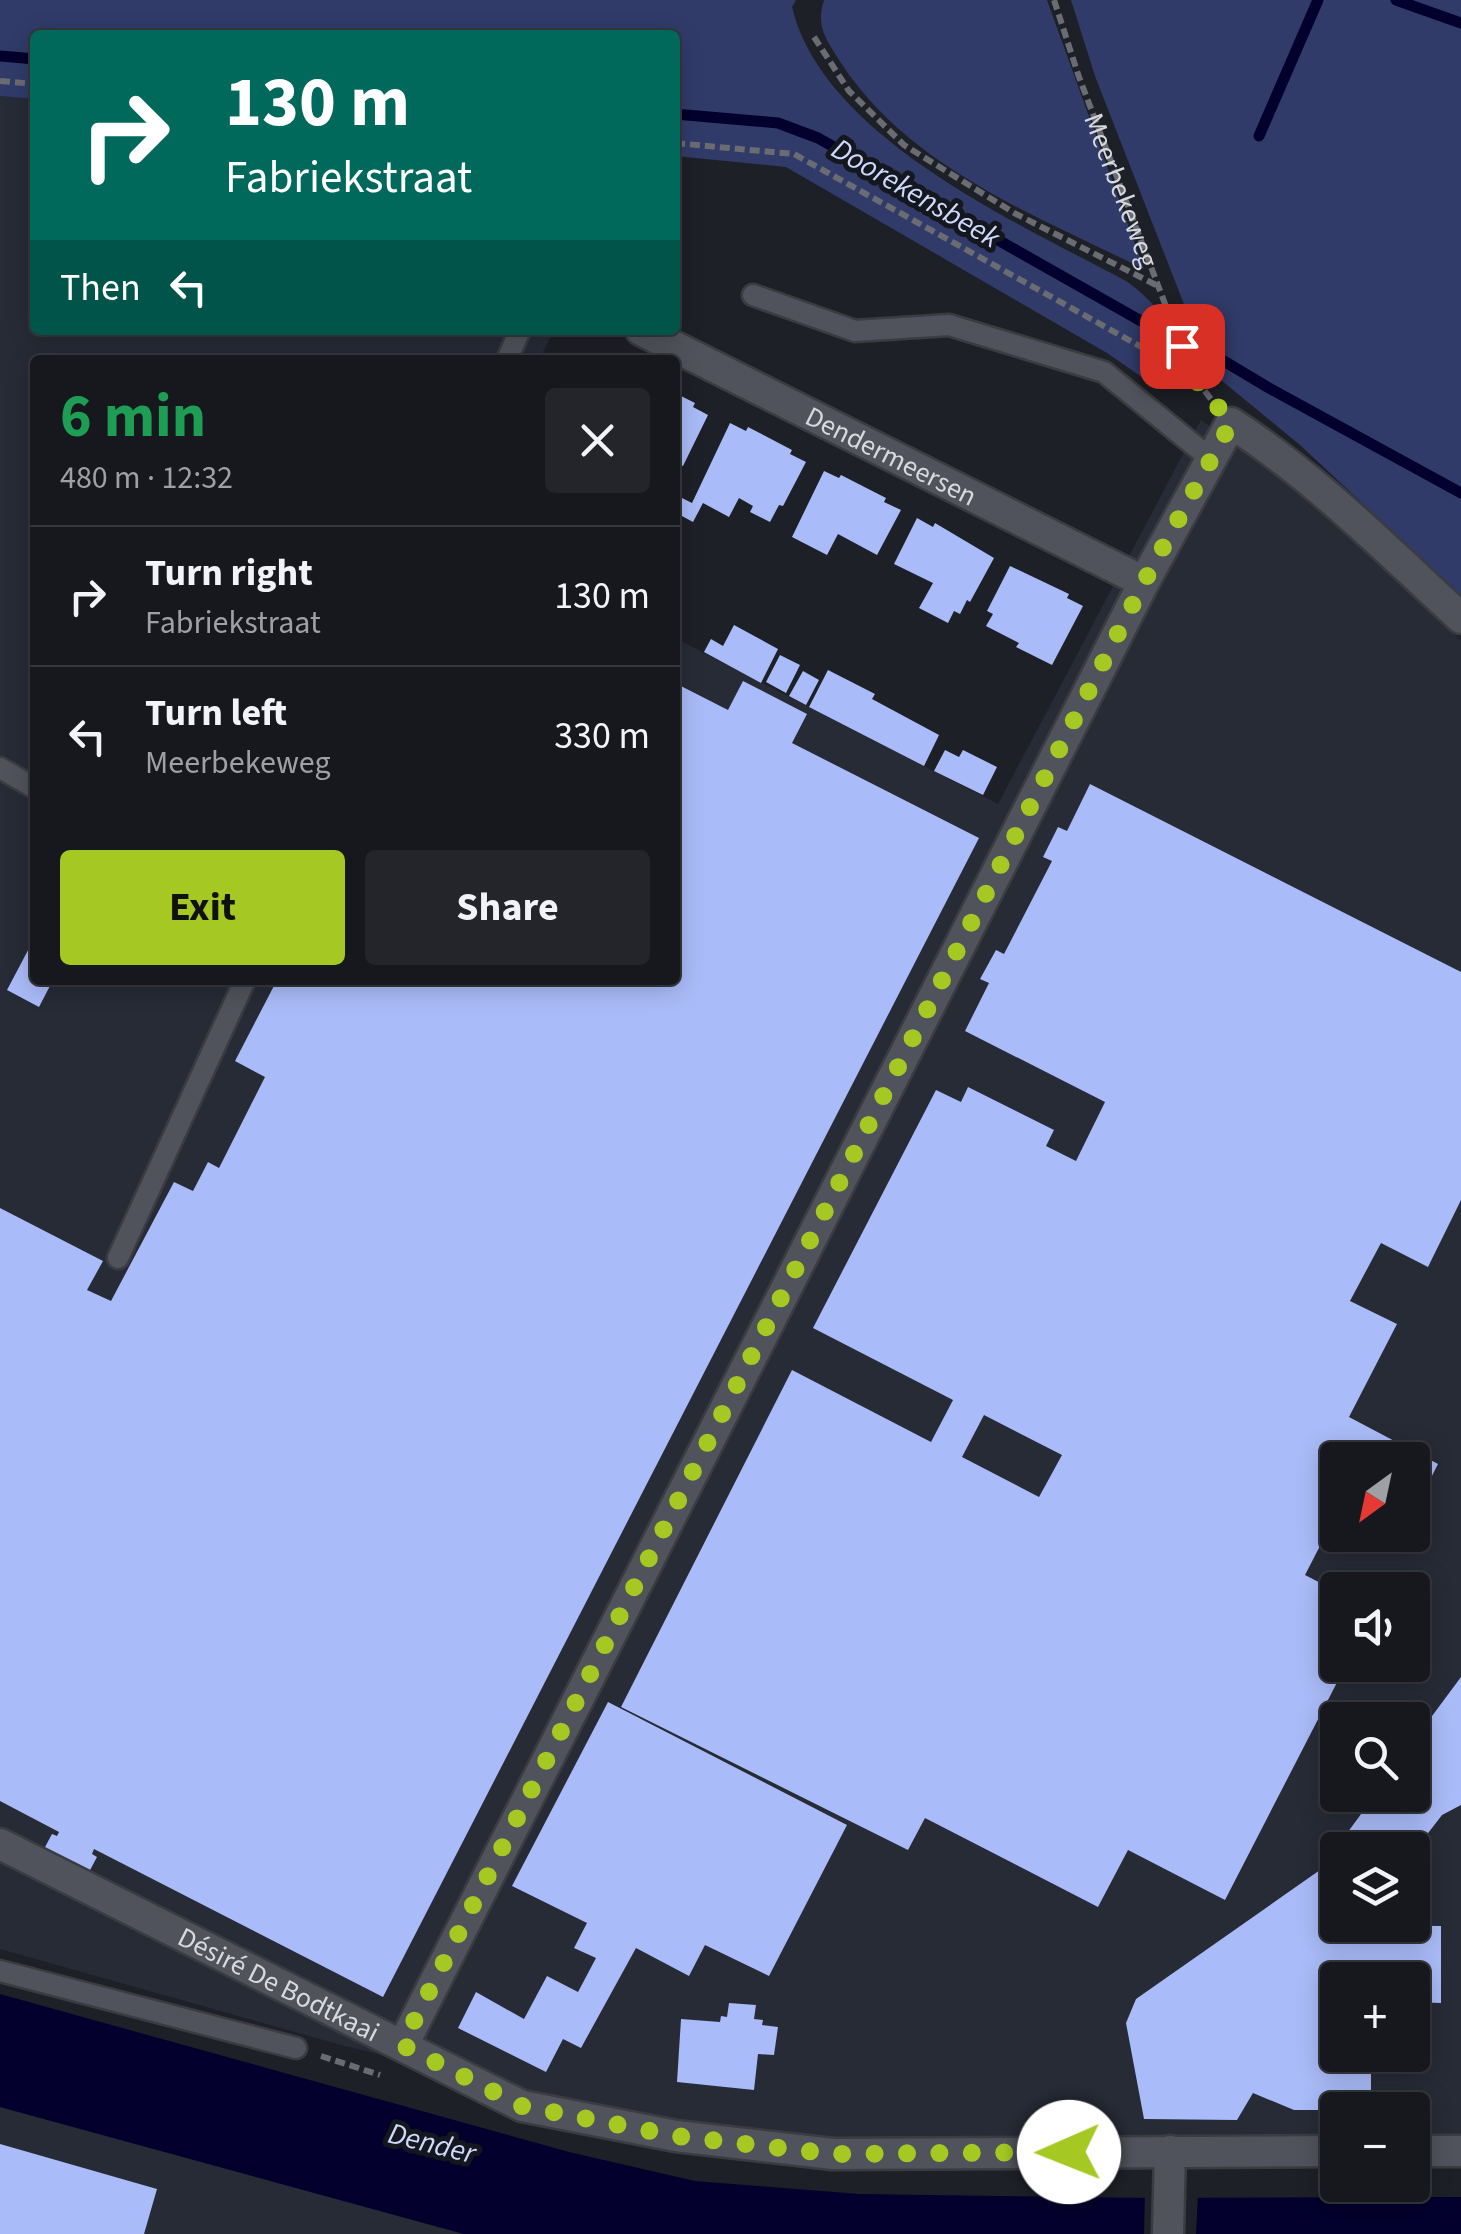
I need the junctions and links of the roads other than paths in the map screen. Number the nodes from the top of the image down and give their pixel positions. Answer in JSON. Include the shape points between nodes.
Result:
{"nodes":[{"id":1,"x":753,"y":295,"type":"dead end"},
{"id":2,"x":651,"y":335,"type":"edge"},
{"id":3,"x":1211,"y":459,"type":"junction"},
{"id":4,"x":1144,"y":582,"type":"junction"},
{"id":5,"x":1461,"y":618,"type":"edge"},
{"id":6,"x":0,"y":768,"type":"edge"},
{"id":7,"x":30,"y":785,"type":"edge"},
{"id":8,"x":243,"y":985,"type":"edge"},
{"id":9,"x":118,"y":1258,"type":"dead end"},
{"id":10,"x":0,"y":1844,"type":"edge"},
{"id":11,"x":0,"y":1971,"type":"edge"},
{"id":12,"x":402,"y":2045,"type":"junction"},
{"id":13,"x":296,"y":2048,"type":"road end"},
{"id":14,"x":1430,"y":2151,"type":"edge"},
{"id":15,"x":1461,"y":2151,"type":"edge"},
{"id":16,"x":1320,"y":2152,"type":"edge"},
{"id":17,"x":1169,"y":2162,"type":"junction"},
{"id":18,"x":1168,"y":2234,"type":"edge"}],
"edges":[{"from":1,"to":3,"type":"lane","via":[[856,331],[948,324],[1104,372]]},
{"from":2,"to":4,"type":"street","name":"Dendermeersen"},
{"from":3,"to":4,"type":"street"},
{"from":3,"to":5,"type":"street","via":[[1231,423],[1314,484]]},
{"from":4,"to":12,"type":"street"},
{"from":6,"to":7,"type":"lane"},
{"from":8,"to":9,"type":"lane"},
{"from":10,"to":12,"type":"street","name":"Désiré De Bodtkaai"},
{"from":11,"to":13,"type":"lane"},
{"from":12,"to":17,"type":"street","name":"Désiré De Bodtkaai","via":[[522,2106],[676,2136],[833,2154]]},
{"from":14,"to":15,"type":"street"},
{"from":16,"to":17,"type":"street","name":"Désiré De Bodtkaai"},
{"from":17,"to":18,"type":"street"}]}
